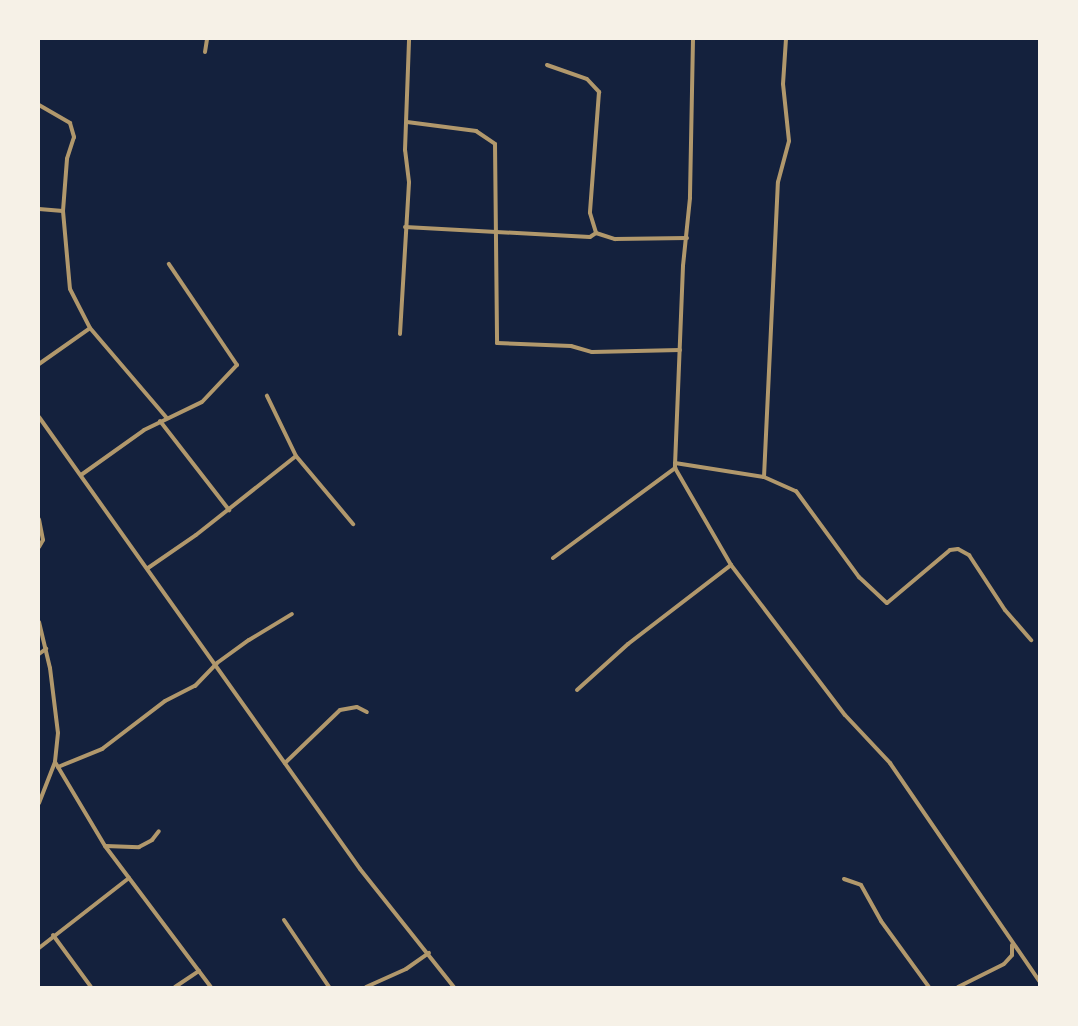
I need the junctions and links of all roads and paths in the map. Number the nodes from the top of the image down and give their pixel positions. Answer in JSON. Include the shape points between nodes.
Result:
{"nodes":[{"id":1,"x":207,"y":39,"type":"edge"},
{"id":2,"x":409,"y":39,"type":"edge"},
{"id":3,"x":693,"y":39,"type":"edge"},
{"id":4,"x":786,"y":39,"type":"edge"},
{"id":5,"x":205,"y":52,"type":"dead end"},
{"id":6,"x":547,"y":65,"type":"dead end"},
{"id":7,"x":39,"y":105,"type":"edge"},
{"id":8,"x":407,"y":122,"type":"junction"},
{"id":9,"x":39,"y":209,"type":"edge"},
{"id":10,"x":63,"y":211,"type":"junction"},
{"id":11,"x":405,"y":227,"type":"junction"},
{"id":12,"x":596,"y":233,"type":"junction"},
{"id":13,"x":497,"y":234,"type":"junction"},
{"id":14,"x":687,"y":238,"type":"junction"},
{"id":15,"x":169,"y":264,"type":"dead end"},
{"id":16,"x":90,"y":328,"type":"junction"},
{"id":17,"x":400,"y":334,"type":"dead end"},
{"id":18,"x":680,"y":350,"type":"junction"},
{"id":19,"x":39,"y":364,"type":"edge"},
{"id":20,"x":267,"y":396,"type":"dead end"},
{"id":21,"x":39,"y":417,"type":"edge"},
{"id":22,"x":167,"y":418,"type":"junction"},
{"id":23,"x":160,"y":421,"type":"junction"},
{"id":24,"x":296,"y":456,"type":"junction"},
{"id":25,"x":675,"y":466,"type":"junction"},
{"id":26,"x":81,"y":475,"type":"junction"},
{"id":27,"x":764,"y":477,"type":"junction"},
{"id":28,"x":229,"y":510,"type":"junction"},
{"id":29,"x":39,"y":519,"type":"edge"},
{"id":30,"x":353,"y":524,"type":"dead end"},
{"id":31,"x":39,"y":547,"type":"edge"},
{"id":32,"x":553,"y":558,"type":"dead end"},
{"id":33,"x":731,"y":566,"type":"junction"},
{"id":34,"x":148,"y":568,"type":"junction"},
{"id":35,"x":292,"y":614,"type":"dead end"},
{"id":36,"x":39,"y":622,"type":"edge"},
{"id":37,"x":1031,"y":640,"type":"dead end"},
{"id":38,"x":46,"y":649,"type":"junction"},
{"id":39,"x":39,"y":654,"type":"edge"},
{"id":40,"x":217,"y":663,"type":"junction"},
{"id":41,"x":577,"y":690,"type":"dead end"},
{"id":42,"x":367,"y":712,"type":"dead end"},
{"id":43,"x":55,"y":762,"type":"junction"},
{"id":44,"x":285,"y":763,"type":"junction"},
{"id":45,"x":58,"y":767,"type":"junction"},
{"id":46,"x":39,"y":803,"type":"edge"},
{"id":47,"x":159,"y":831,"type":"dead end"},
{"id":48,"x":105,"y":846,"type":"junction"},
{"id":49,"x":129,"y":878,"type":"junction"},
{"id":50,"x":844,"y":879,"type":"dead end"},
{"id":51,"x":284,"y":920,"type":"dead end"},
{"id":52,"x":53,"y":935,"type":"junction"},
{"id":53,"x":1011,"y":945,"type":"junction"},
{"id":54,"x":39,"y":948,"type":"edge"},
{"id":55,"x":429,"y":953,"type":"junction"},
{"id":56,"x":199,"y":971,"type":"junction"},
{"id":57,"x":1039,"y":981,"type":"edge"},
{"id":58,"x":92,"y":987,"type":"edge"},
{"id":59,"x":175,"y":987,"type":"edge"},
{"id":60,"x":211,"y":987,"type":"edge"},
{"id":61,"x":329,"y":987,"type":"edge"},
{"id":62,"x":366,"y":987,"type":"edge"},
{"id":63,"x":454,"y":987,"type":"edge"},
{"id":64,"x":929,"y":987,"type":"edge"},
{"id":65,"x":958,"y":987,"type":"edge"}],
"edges":[{"from":1,"to":5,"type":"street"},
{"from":2,"to":8,"type":"street"},
{"from":3,"to":14,"type":"street"},
{"from":4,"to":27,"type":"street","via":[[783,84],[789,141],[778,182]]},
{"from":6,"to":12,"type":"street","via":[[587,80],[599,93],[590,213]]},
{"from":7,"to":10,"type":"street","via":[[70,123],[73,130]]},
{"from":8,"to":11,"type":"street","via":[[409,182]]},
{"from":8,"to":13,"type":"street","via":[[476,132],[490,138],[497,161]]},
{"from":9,"to":10,"type":"street"},
{"from":10,"to":16,"type":"street","via":[[70,289]]},
{"from":11,"to":13,"type":"street"},
{"from":11,"to":17,"type":"street"},
{"from":12,"to":13,"type":"street","via":[[591,237]]},
{"from":12,"to":14,"type":"street","via":[[615,239]]},
{"from":13,"to":18,"type":"street","via":[[497,343],[571,346],[592,352]]},
{"from":14,"to":18,"type":"street"},
{"from":15,"to":22,"type":"street","via":[[237,365],[202,402]]},
{"from":16,"to":19,"type":"street"},
{"from":16,"to":22,"type":"street"},
{"from":18,"to":25,"type":"street"},
{"from":20,"to":24,"type":"street"},
{"from":21,"to":26,"type":"street"},
{"from":22,"to":23,"type":"street"},
{"from":23,"to":26,"type":"street"},
{"from":23,"to":28,"type":"street"},
{"from":24,"to":28,"type":"street"},
{"from":24,"to":30,"type":"street"},
{"from":25,"to":27,"type":"street"},
{"from":25,"to":32,"type":"street"},
{"from":25,"to":33,"type":"street"},
{"from":26,"to":34,"type":"street"},
{"from":27,"to":37,"type":"street","via":[[796,491],[859,577],[882,600],[887,603],[950,550],[958,549],[969,555],[1005,610]]},
{"from":28,"to":34,"type":"street"},
{"from":29,"to":31,"type":"street","via":[[43,540]]},
{"from":33,"to":41,"type":"street","via":[[628,644]]},
{"from":33,"to":53,"type":"street","via":[[845,716],[890,763]]},
{"from":34,"to":40,"type":"street"},
{"from":35,"to":40,"type":"street"},
{"from":36,"to":38,"type":"street"},
{"from":38,"to":39,"type":"street"},
{"from":38,"to":43,"type":"street","via":[[58,733]]},
{"from":40,"to":44,"type":"street"},
{"from":40,"to":45,"type":"street","via":[[195,686],[165,701],[102,749]]},
{"from":42,"to":44,"type":"street","via":[[357,707],[340,710]]},
{"from":43,"to":45,"type":"street"},
{"from":43,"to":46,"type":"street"},
{"from":44,"to":55,"type":"street","via":[[360,869]]},
{"from":45,"to":48,"type":"street"},
{"from":47,"to":48,"type":"street","via":[[139,847]]},
{"from":48,"to":49,"type":"street"},
{"from":49,"to":52,"type":"street"},
{"from":49,"to":56,"type":"street"},
{"from":50,"to":64,"type":"street","via":[[861,885],[881,921]]},
{"from":51,"to":61,"type":"street"},
{"from":52,"to":54,"type":"street"},
{"from":52,"to":58,"type":"street"},
{"from":53,"to":57,"type":"street"},
{"from":53,"to":65,"type":"street","via":[[1012,955],[1004,964]]},
{"from":55,"to":62,"type":"street","via":[[406,969]]},
{"from":55,"to":63,"type":"street"},
{"from":56,"to":59,"type":"street"},
{"from":56,"to":60,"type":"street"}]}
